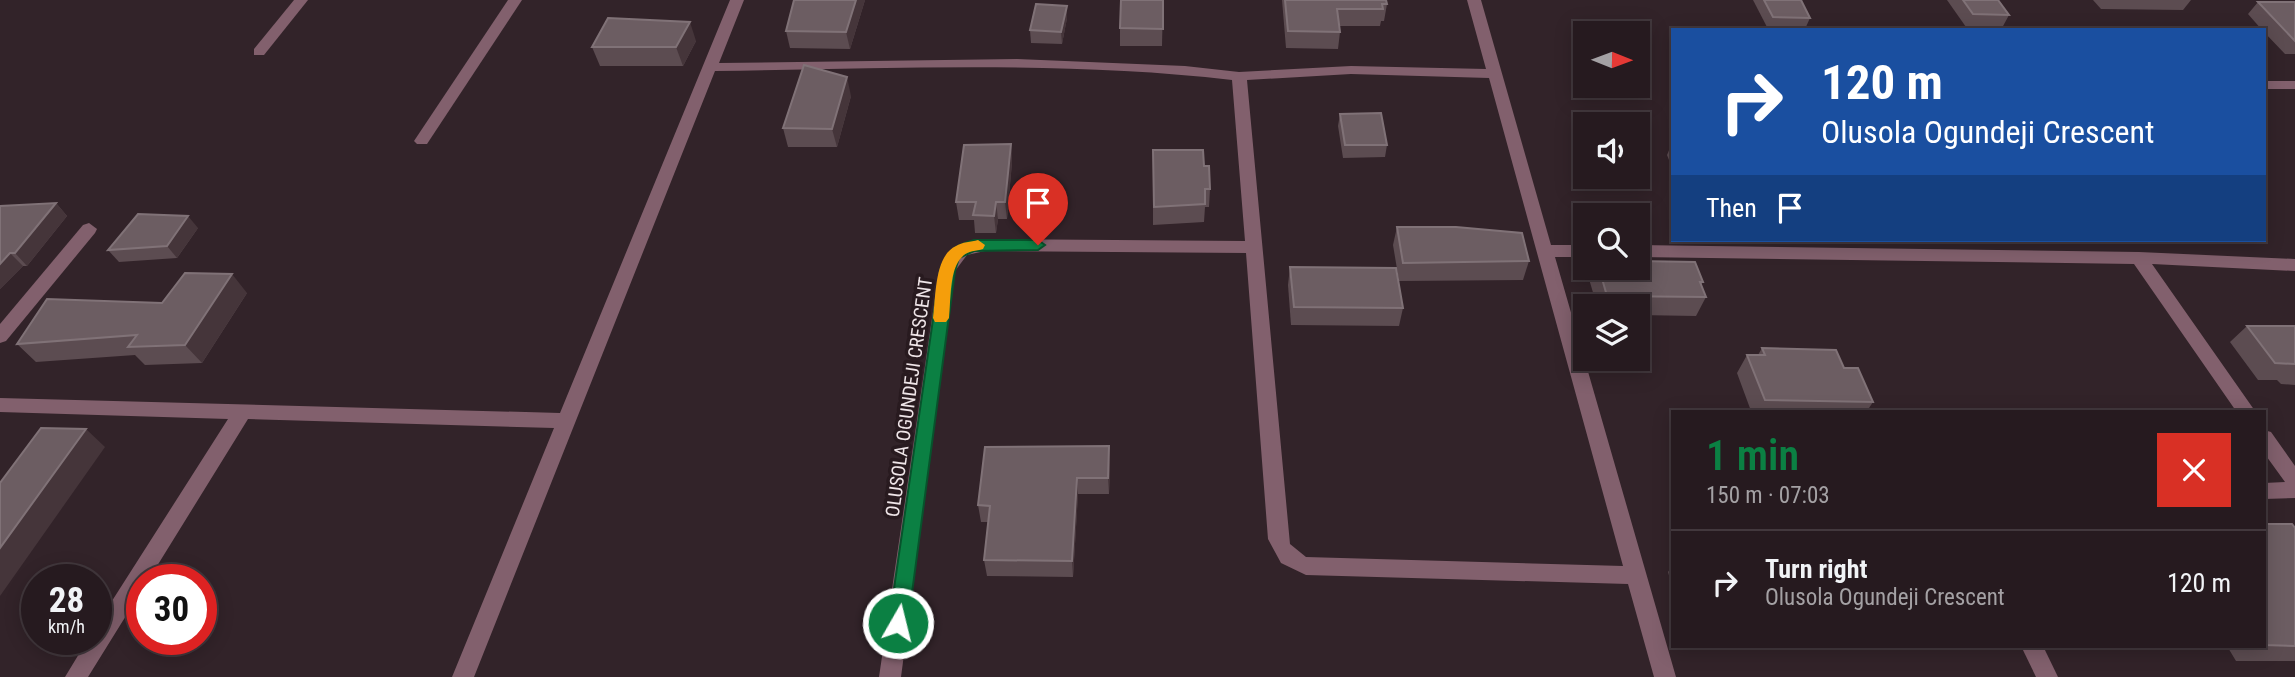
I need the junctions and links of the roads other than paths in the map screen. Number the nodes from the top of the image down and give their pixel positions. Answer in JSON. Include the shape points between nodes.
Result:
{"nodes":[{"id":1,"x":301,"y":0,"type":"edge"},
{"id":2,"x":515,"y":0,"type":"edge"},
{"id":3,"x":737,"y":0,"type":"edge"},
{"id":4,"x":1474,"y":0,"type":"edge"},
{"id":5,"x":259,"y":52,"type":"dead end"},
{"id":6,"x":710,"y":67,"type":"junction"},
{"id":7,"x":1495,"y":74,"type":"junction"},
{"id":8,"x":1239,"y":76,"type":"junction"},
{"id":9,"x":2266,"y":85,"type":"edge"},
{"id":10,"x":2295,"y":85,"type":"edge"},
{"id":11,"x":422,"y":141,"type":"dead end"},
{"id":12,"x":89,"y":229,"type":"dead end"},
{"id":13,"x":1820,"y":246,"type":"edge"},
{"id":14,"x":1252,"y":247,"type":"junction"},
{"id":15,"x":1545,"y":251,"type":"junction"},
{"id":16,"x":1573,"y":251,"type":"edge"},
{"id":17,"x":1650,"y":251,"type":"edge"},
{"id":18,"x":2139,"y":258,"type":"junction"},
{"id":19,"x":2295,"y":265,"type":"edge"},
{"id":20,"x":0,"y":336,"type":"edge"},
{"id":21,"x":0,"y":405,"type":"edge"},
{"id":22,"x":2245,"y":410,"type":"edge"},
{"id":23,"x":243,"y":411,"type":"junction"},
{"id":24,"x":567,"y":421,"type":"junction"},
{"id":25,"x":2266,"y":440,"type":"edge"},
{"id":26,"x":2295,"y":481,"type":"edge"},
{"id":27,"x":2295,"y":490,"type":"edge"},
{"id":28,"x":2266,"y":491,"type":"edge"},
{"id":29,"x":1636,"y":575,"type":"junction"},
{"id":30,"x":2033,"y":648,"type":"edge"},
{"id":31,"x":76,"y":677,"type":"edge"},
{"id":32,"x":463,"y":677,"type":"edge"},
{"id":33,"x":891,"y":677,"type":"edge"},
{"id":34,"x":1665,"y":677,"type":"edge"},
{"id":35,"x":2048,"y":677,"type":"edge"}],
"edges":[{"from":1,"to":5,"type":"street"},
{"from":2,"to":11,"type":"street"},
{"from":3,"to":6,"type":"street"},
{"from":4,"to":7,"type":"street"},
{"from":6,"to":8,"type":"street","via":[[1017,63]]},
{"from":6,"to":24,"type":"street"},
{"from":7,"to":8,"type":"street","via":[[1351,70]]},
{"from":7,"to":15,"type":"street"},
{"from":8,"to":14,"type":"street"},
{"from":9,"to":10,"type":"street"},
{"from":12,"to":20,"type":"street"},
{"from":13,"to":17,"type":"street"},
{"from":13,"to":18,"type":"street"},
{"from":14,"to":29,"type":"street","via":[[1278,539],[1282,552],[1292,561],[1306,566]]},
{"from":14,"to":33,"type":"street","name":"OLUSOLA OGUNDEJI CRESCENT","via":[[985,245],[961,249],[953,256],[947,271]]},
{"from":15,"to":16,"type":"street"},
{"from":15,"to":29,"type":"street"},
{"from":18,"to":19,"type":"street"},
{"from":18,"to":22,"type":"street"},
{"from":21,"to":23,"type":"street"},
{"from":23,"to":24,"type":"street"},
{"from":23,"to":31,"type":"street"},
{"from":24,"to":32,"type":"street"},
{"from":25,"to":26,"type":"street"},
{"from":27,"to":28,"type":"street"},
{"from":29,"to":34,"type":"street"},
{"from":30,"to":35,"type":"street"}]}
